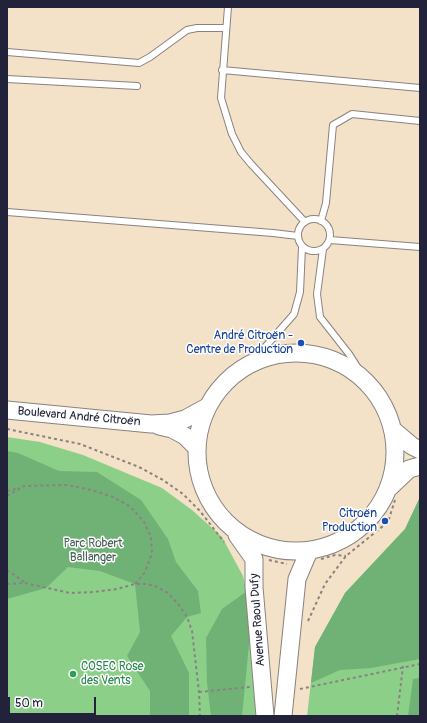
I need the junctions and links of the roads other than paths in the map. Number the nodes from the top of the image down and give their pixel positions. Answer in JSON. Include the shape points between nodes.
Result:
{"nodes":[{"id":1,"x":228,"y":7,"type":"edge"},
{"id":2,"x":226,"y":28,"type":"junction"},
{"id":3,"x":7,"y":52,"type":"edge"},
{"id":4,"x":222,"y":70,"type":"junction"},
{"id":5,"x":7,"y":79,"type":"edge"},
{"id":6,"x":137,"y":86,"type":"dead end"},
{"id":7,"x":420,"y":88,"type":"edge"},
{"id":8,"x":420,"y":121,"type":"edge"},
{"id":9,"x":7,"y":212,"type":"edge"},
{"id":10,"x":321,"y":221,"type":"junction"},
{"id":11,"x":305,"y":222,"type":"junction"},
{"id":12,"x":298,"y":236,"type":"junction"},
{"id":13,"x":330,"y":240,"type":"junction"},
{"id":14,"x":302,"y":247,"type":"junction"},
{"id":15,"x":420,"y":247,"type":"edge"},
{"id":16,"x":323,"y":249,"type":"junction"},
{"id":17,"x":252,"y":362,"type":"junction"},
{"id":18,"x":368,"y":384,"type":"junction"},
{"id":19,"x":207,"y":407,"type":"junction"},
{"id":20,"x":7,"y":410,"type":"edge"},
{"id":21,"x":151,"y":424,"type":"junction"},
{"id":22,"x":393,"y":430,"type":"junction"},
{"id":23,"x":196,"y":447,"type":"junction"},
{"id":24,"x":420,"y":450,"type":"edge"},
{"id":25,"x":420,"y":466,"type":"edge"},
{"id":26,"x":390,"y":487,"type":"junction"},
{"id":27,"x":234,"y":530,"type":"junction"},
{"id":28,"x":309,"y":551,"type":"junction"},
{"id":29,"x":265,"y":716,"type":"edge"},
{"id":30,"x":283,"y":716,"type":"edge"}],
"edges":[{"from":1,"to":2,"type":"lane"},
{"from":2,"to":3,"type":"lane","via":[[187,30],[139,63]]},
{"from":2,"to":4,"type":"lane"},
{"from":4,"to":7,"type":"lane"},
{"from":4,"to":11,"type":"lane","via":[[221,98],[232,134],[241,152]]},
{"from":5,"to":6,"type":"lane"},
{"from":8,"to":10,"type":"lane","via":[[352,114],[333,124],[326,204]]},
{"from":9,"to":12,"type":"lane"},
{"from":10,"to":11,"type":"lane"},
{"from":10,"to":13,"type":"lane","via":[[329,228]]},
{"from":11,"to":12,"type":"lane","via":[[298,231]]},
{"from":12,"to":14,"type":"lane"},
{"from":13,"to":15,"type":"lane"},
{"from":13,"to":16,"type":"lane"},
{"from":14,"to":16,"type":"lane","via":[[315,252]]},
{"from":14,"to":17,"type":"lane","via":[[300,292],[294,314]]},
{"from":16,"to":18,"type":"lane","via":[[317,294],[320,317],[349,354]]},
{"from":17,"to":18,"type":"main road","via":[[293,352],[314,354],[334,360],[352,370]]},
{"from":17,"to":19,"type":"main road","via":[[218,389]]},
{"from":18,"to":22,"type":"main road","via":[[384,405]]},
{"from":19,"to":21,"type":"main road","name":"Boulevard André Citroën","via":[[185,419]]},
{"from":19,"to":23,"type":"main road","via":[[199,426]]},
{"from":20,"to":21,"type":"main road","name":"Boulevard André Citroën"},
{"from":21,"to":23,"type":"main road","name":"Boulevard André Citroën","via":[[172,429],[185,436]]},
{"from":22,"to":24,"type":"main road"},
{"from":22,"to":26,"type":"main road","via":[[396,449]]},
{"from":23,"to":27,"type":"main road","via":[[197,466],[209,501],[220,517]]},
{"from":25,"to":26,"type":"main road","via":[[409,469]]},
{"from":26,"to":28,"type":"main road","via":[[371,518],[358,530],[343,540]]},
{"from":27,"to":28,"type":"main road","via":[[250,541],[269,548],[289,552]]},
{"from":27,"to":29,"type":"main road","name":"Avenue Raoul Dufy","via":[[254,559]]},
{"from":28,"to":30,"type":"main road","via":[[296,579]]}]}
